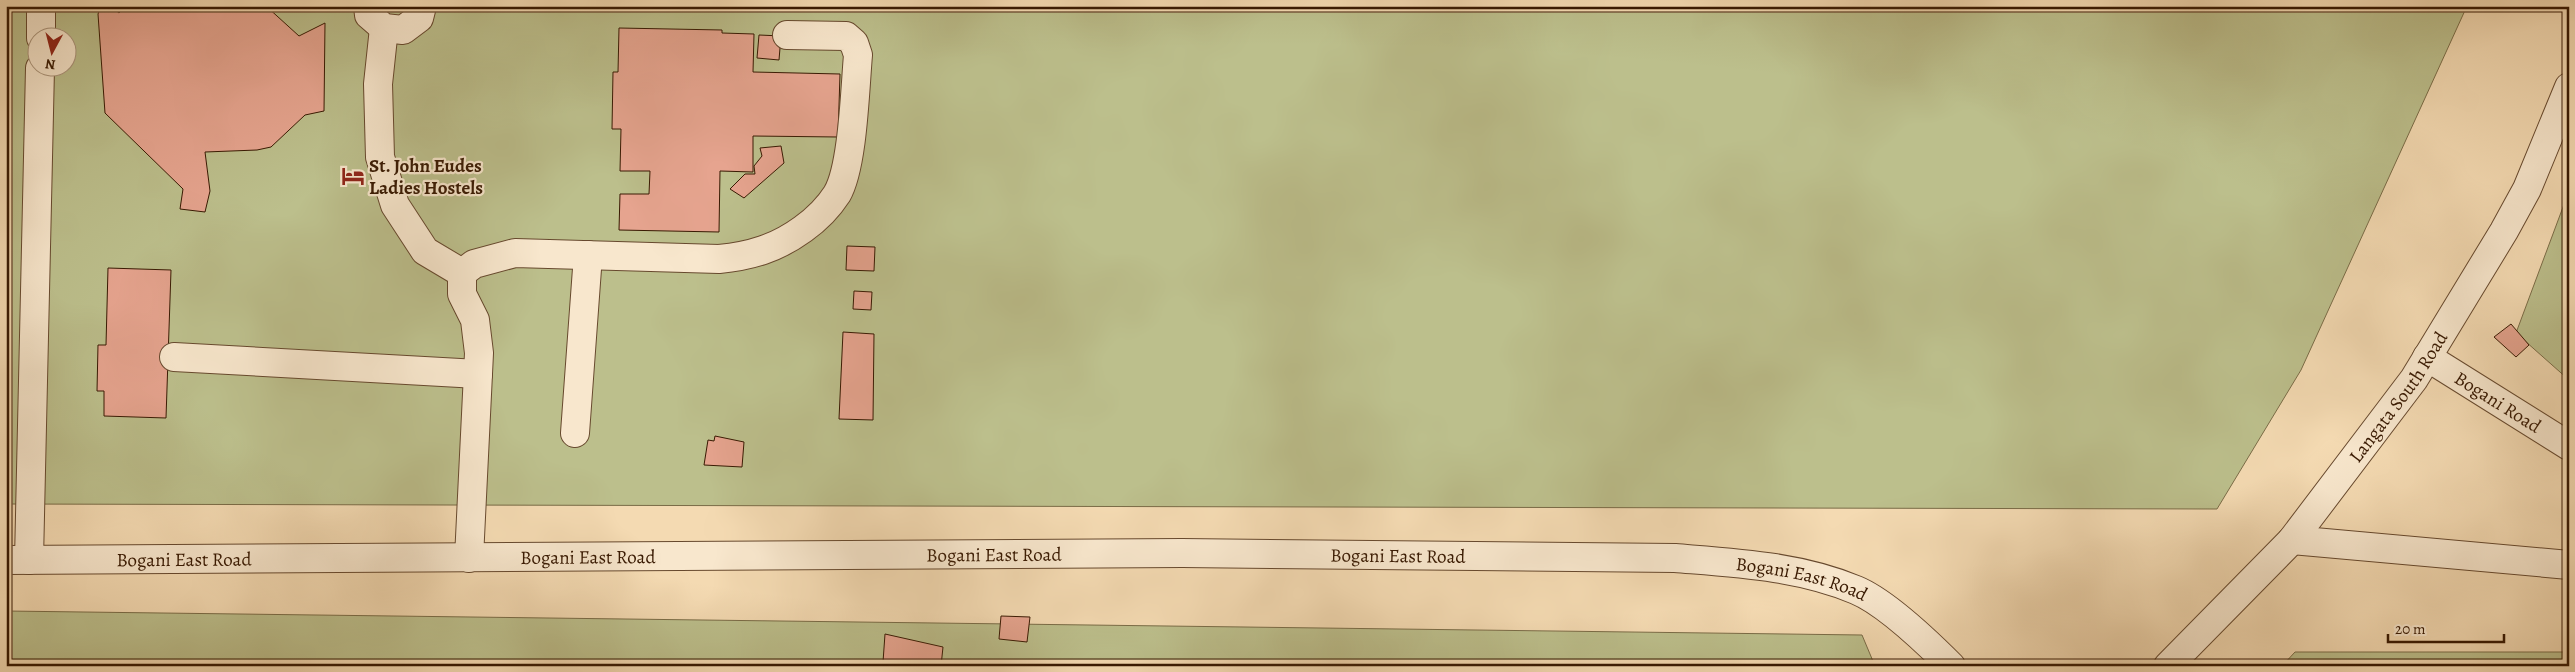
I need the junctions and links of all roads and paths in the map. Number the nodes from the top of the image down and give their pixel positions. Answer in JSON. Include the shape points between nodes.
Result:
{"nodes":[{"id":1,"x":41,"y":6,"type":"edge"},
{"id":2,"x":368,"y":6,"type":"edge"},
{"id":3,"x":422,"y":6,"type":"edge"},
{"id":4,"x":41,"y":28,"type":"edge"},
{"id":5,"x":384,"y":28,"type":"junction"},
{"id":6,"x":787,"y":35,"type":"dead end"},
{"id":7,"x":40,"y":78,"type":"edge"},
{"id":8,"x":2569,"y":87,"type":"edge"},
{"id":9,"x":588,"y":255,"type":"junction"},
{"id":10,"x":462,"y":273,"type":"junction"},
{"id":11,"x":174,"y":357,"type":"dead end"},
{"id":12,"x":2427,"y":357,"type":"junction"},
{"id":13,"x":478,"y":374,"type":"junction"},
{"id":14,"x":576,"y":433,"type":"dead end"},
{"id":15,"x":2569,"y":446,"type":"edge"},
{"id":16,"x":2292,"y":540,"type":"junction"},
{"id":17,"x":469,"y":558,"type":"junction"},
{"id":18,"x":18,"y":560,"type":"edge"},
{"id":19,"x":2569,"y":565,"type":"edge"},
{"id":20,"x":1952,"y":666,"type":"edge"},
{"id":21,"x":2168,"y":666,"type":"edge"}],
"edges":[{"from":1,"to":4,"type":"street"},
{"from":2,"to":5,"type":"street","via":[[370,15]]},
{"from":3,"to":5,"type":"street","via":[[419,18],[403,30]]},
{"from":5,"to":10,"type":"street","via":[[378,84],[382,165],[395,205],[425,252]]},
{"from":6,"to":9,"type":"street","via":[[846,36],[854,43],[858,55],[848,164],[838,192],[820,216],[783,243],[744,257]]},
{"from":7,"to":18,"type":"street"},
{"from":8,"to":12,"type":"street","name":"Langata South Road","via":[[2504,232]]},
{"from":9,"to":10,"type":"street","via":[[515,253],[474,264]]},
{"from":9,"to":14,"type":"street"},
{"from":10,"to":13,"type":"street","via":[[462,294],[475,320]]},
{"from":11,"to":13,"type":"street"},
{"from":12,"to":15,"type":"street","name":"Bogani Road"},
{"from":12,"to":16,"type":"street","name":"Langata South Road","via":[[2414,379]]},
{"from":13,"to":17,"type":"street"},
{"from":16,"to":19,"type":"street"},
{"from":16,"to":21,"type":"street","name":"Langata South Road"},
{"from":17,"to":18,"type":"street","name":"Bogani East Road"},
{"from":17,"to":20,"type":"street","name":"Bogani East Road","via":[[1182,552],[1675,558],[1747,564],[1811,575],[1857,591],[1891,613]]}]}
